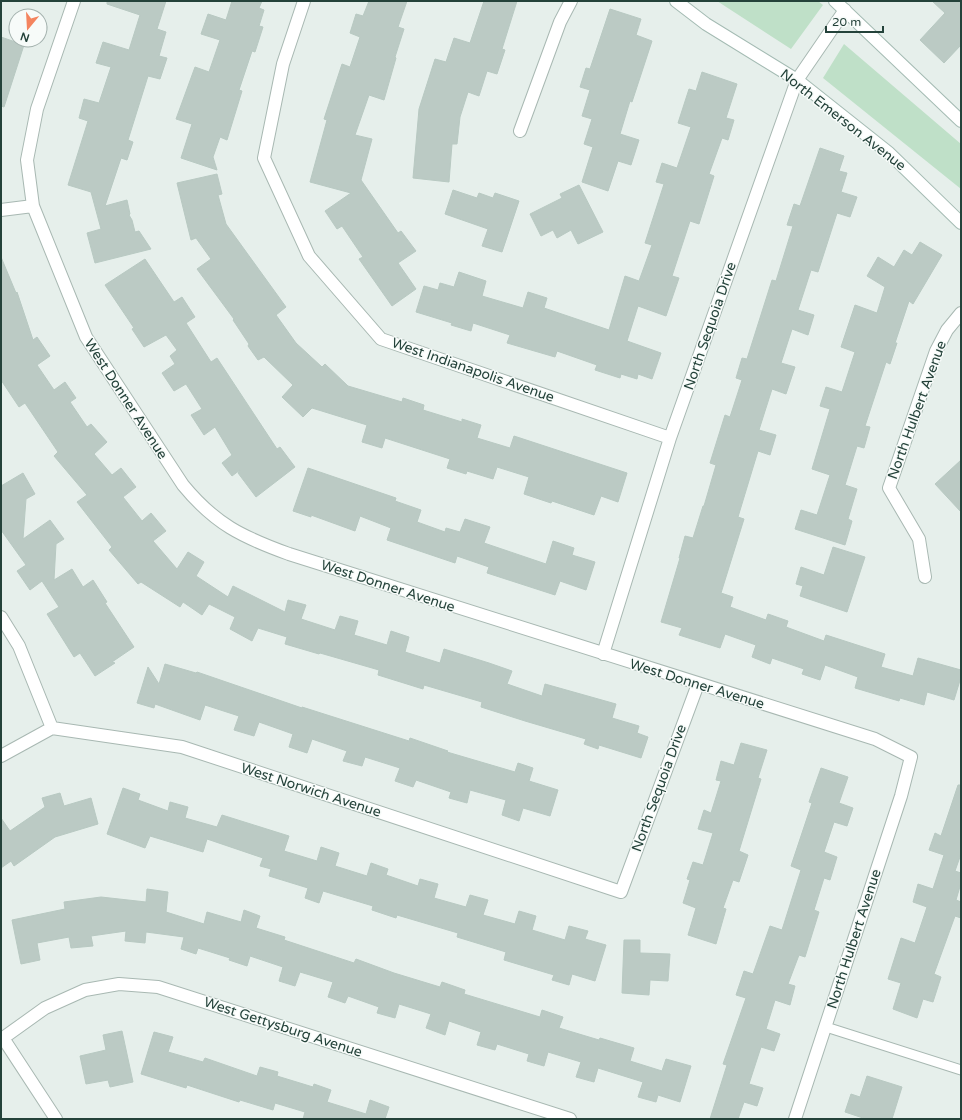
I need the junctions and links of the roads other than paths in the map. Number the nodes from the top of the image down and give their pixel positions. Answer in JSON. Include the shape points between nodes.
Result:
{"nodes":[{"id":1,"x":74,"y":1,"type":"edge"},
{"id":2,"x":304,"y":1,"type":"edge"},
{"id":3,"x":571,"y":1,"type":"edge"},
{"id":4,"x":676,"y":1,"type":"edge"},
{"id":5,"x":836,"y":1,"type":"edge"},
{"id":6,"x":845,"y":10,"type":"junction"},
{"id":7,"x":797,"y":80,"type":"junction"},
{"id":8,"x":959,"y":116,"type":"edge"},
{"id":9,"x":520,"y":132,"type":"dead end"},
{"id":10,"x":33,"y":206,"type":"junction"},
{"id":11,"x":1,"y":210,"type":"edge"},
{"id":12,"x":961,"y":222,"type":"edge"},
{"id":13,"x":961,"y":313,"type":"edge"},
{"id":14,"x":670,"y":438,"type":"junction"},
{"id":15,"x":925,"y":577,"type":"dead end"},
{"id":16,"x":1,"y":617,"type":"edge"},
{"id":17,"x":603,"y":654,"type":"junction"},
{"id":18,"x":698,"y":684,"type":"junction"},
{"id":19,"x":52,"y":728,"type":"junction"},
{"id":20,"x":1,"y":756,"type":"edge"},
{"id":21,"x":911,"y":757,"type":"joint"},
{"id":22,"x":621,"y":892,"type":"joint"},
{"id":23,"x":826,"y":1026,"type":"junction"},
{"id":24,"x":961,"y":1070,"type":"edge"},
{"id":25,"x":56,"y":1119,"type":"edge"},
{"id":26,"x":570,"y":1119,"type":"edge"},
{"id":27,"x":795,"y":1119,"type":"edge"}],
"edges":[{"from":1,"to":10,"type":"street","name":"West Donner Avenue","via":[[37,109],[27,160]]},
{"from":2,"to":14,"type":"street","name":"West Indianapolis Avenue","via":[[283,64],[264,158],[308,256],[381,339]]},
{"from":3,"to":9,"type":"street","via":[[560,22]]},
{"from":4,"to":7,"type":"street","name":"North Emerson Avenue","via":[[706,24]]},
{"from":5,"to":6,"type":"street"},
{"from":6,"to":7,"type":"street","name":"North Sequoia Drive"},
{"from":6,"to":8,"type":"street"},
{"from":7,"to":12,"type":"street","name":"North Emerson Avenue","via":[[889,153]]},
{"from":7,"to":14,"type":"street","name":"North Sequoia Drive"},
{"from":10,"to":11,"type":"street"},
{"from":10,"to":17,"type":"street","name":"West Donner Avenue","via":[[86,337],[183,485],[212,516],[248,538],[289,554]]},
{"from":13,"to":15,"type":"street","name":"North Hulbert Avenue","via":[[947,330],[936,351],[890,488],[919,539]]},
{"from":14,"to":17,"type":"street","name":"North Sequoia Drive"},
{"from":16,"to":19,"type":"street","via":[[19,646]]},
{"from":17,"to":18,"type":"street","name":"West Donner Avenue"},
{"from":18,"to":21,"type":"street","name":"West Donner Avenue","via":[[875,739]]},
{"from":18,"to":22,"type":"street","name":"North Sequoia Drive"},
{"from":19,"to":20,"type":"street"},
{"from":19,"to":22,"type":"street","name":"West Norwich Avenue","via":[[182,747]]},
{"from":21,"to":23,"type":"street","name":"North Hulbert Avenue","via":[[901,796]]},
{"from":23,"to":24,"type":"lane"},
{"from":23,"to":27,"type":"street","name":"North Hulbert Avenue"},
{"from":25,"to":26,"type":"street","name":"West Gettysburg Avenue","via":[[3,1038],[45,1008],[85,990],[120,984],[158,987]]}]}
